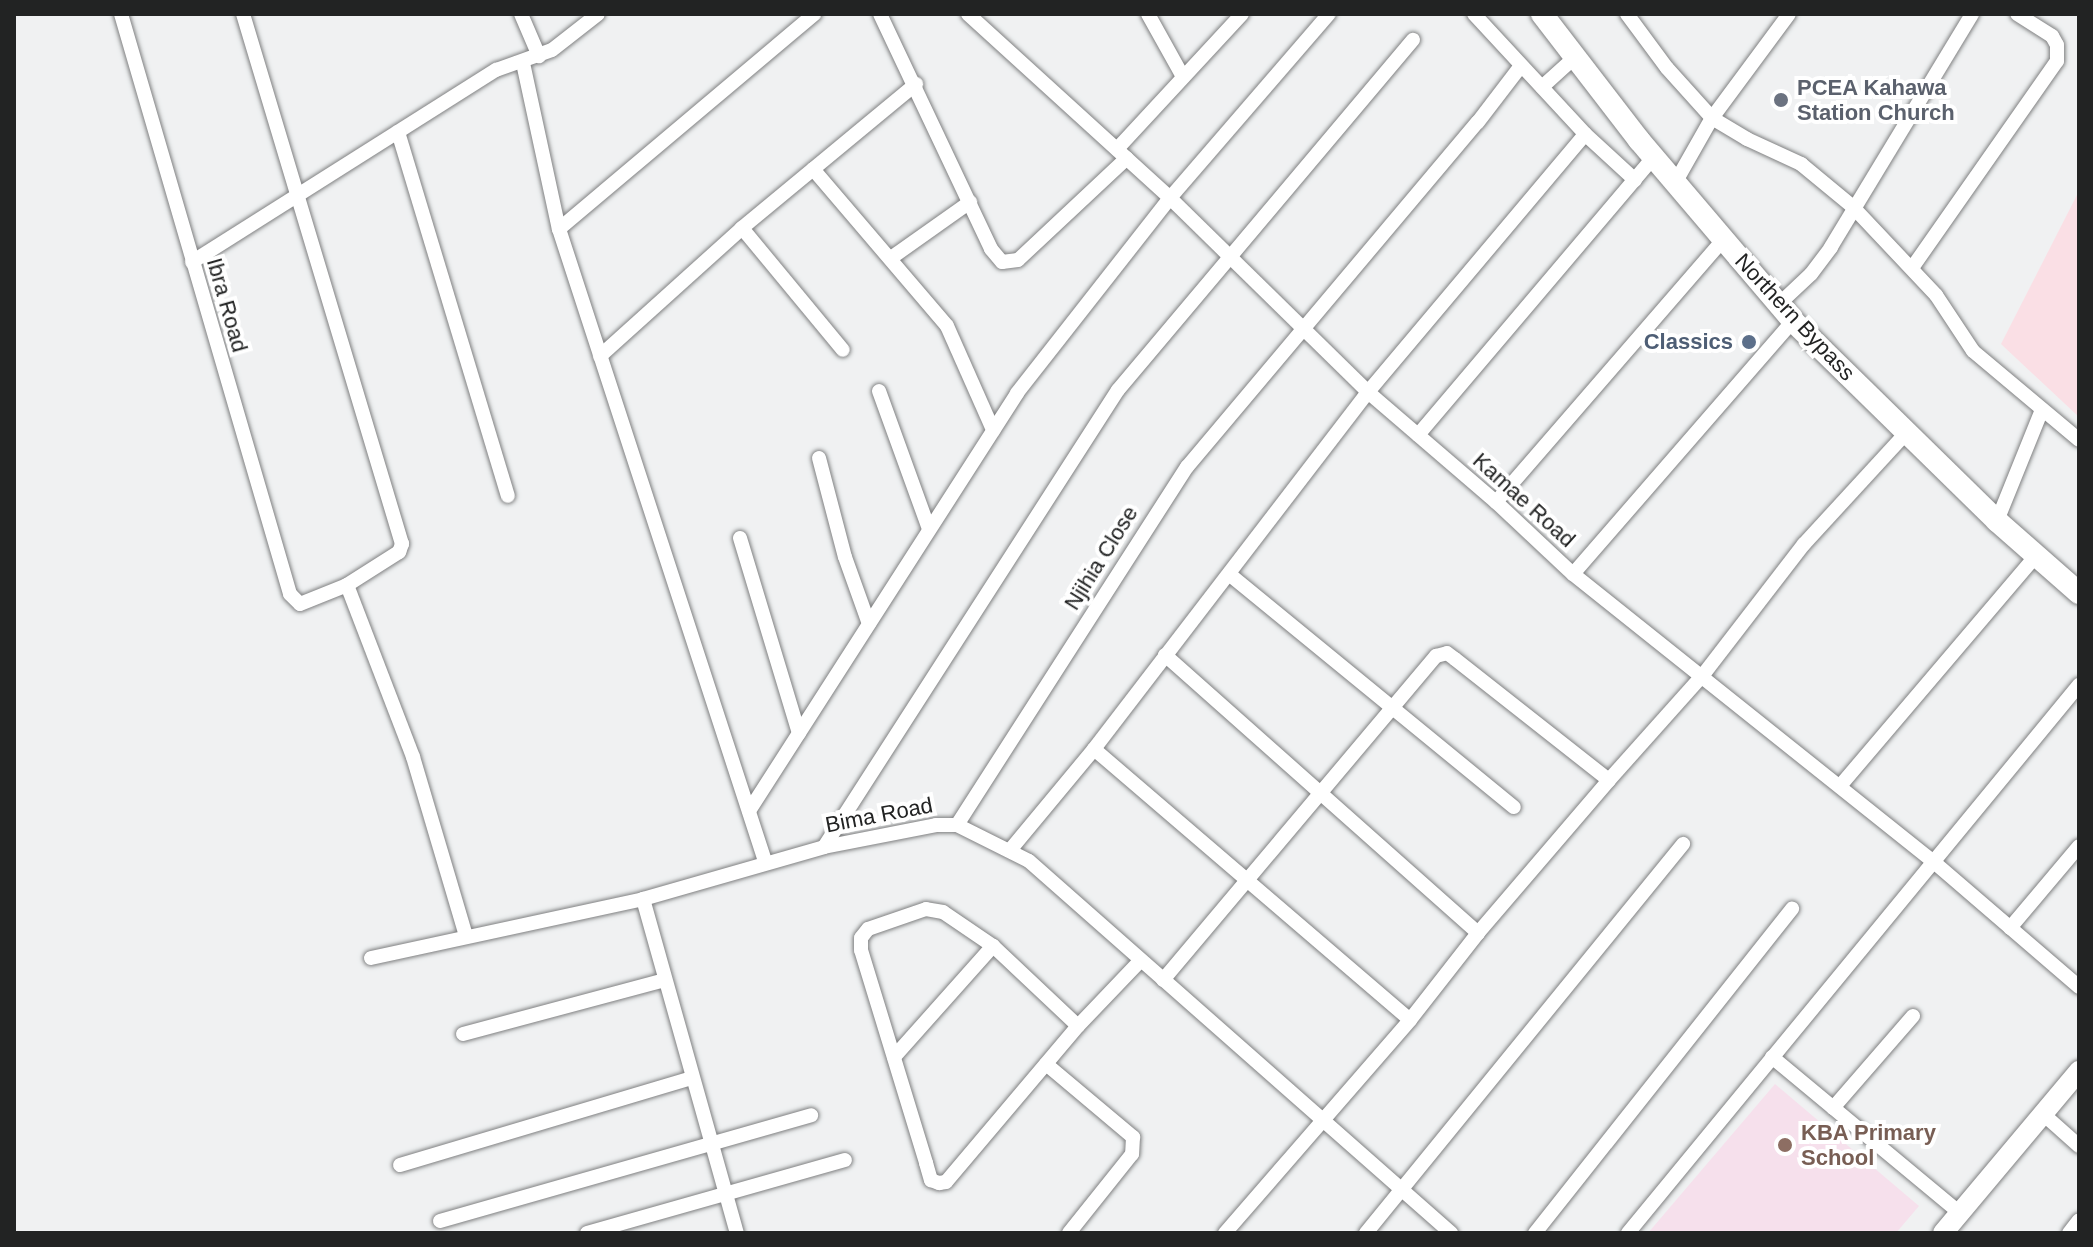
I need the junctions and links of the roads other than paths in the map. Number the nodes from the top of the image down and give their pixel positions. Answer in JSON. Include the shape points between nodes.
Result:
{"nodes":[{"id":1,"x":121,"y":14,"type":"edge"},
{"id":2,"x":243,"y":14,"type":"edge"},
{"id":3,"x":521,"y":14,"type":"edge"},
{"id":4,"x":598,"y":14,"type":"edge"},
{"id":5,"x":814,"y":14,"type":"edge"},
{"id":6,"x":880,"y":14,"type":"edge"},
{"id":7,"x":968,"y":14,"type":"edge"},
{"id":8,"x":1148,"y":14,"type":"edge"},
{"id":9,"x":1242,"y":14,"type":"edge"},
{"id":10,"x":1329,"y":14,"type":"edge"},
{"id":11,"x":1474,"y":14,"type":"edge"},
{"id":12,"x":1542,"y":14,"type":"edge"},
{"id":13,"x":1627,"y":14,"type":"edge"},
{"id":14,"x":1789,"y":14,"type":"edge"},
{"id":15,"x":1972,"y":14,"type":"edge"},
{"id":16,"x":2017,"y":14,"type":"edge"},
{"id":17,"x":1413,"y":40,"type":"dead end"},
{"id":18,"x":539,"y":56,"type":"junction"},
{"id":19,"x":1574,"y":58,"type":"junction"},
{"id":20,"x":523,"y":63,"type":"junction"},
{"id":21,"x":1520,"y":67,"type":"junction"},
{"id":22,"x":1183,"y":77,"type":"junction"},
{"id":23,"x":916,"y":84,"type":"junction"},
{"id":24,"x":1542,"y":87,"type":"junction"},
{"id":25,"x":1712,"y":118,"type":"junction"},
{"id":26,"x":398,"y":132,"type":"junction"},
{"id":27,"x":1585,"y":134,"type":"junction"},
{"id":28,"x":1122,"y":154,"type":"junction"},
{"id":29,"x":1654,"y":157,"type":"junction"},
{"id":30,"x":813,"y":169,"type":"junction"},
{"id":31,"x":1635,"y":180,"type":"junction"},
{"id":32,"x":1675,"y":183,"type":"junction"},
{"id":33,"x":1170,"y":198,"type":"junction"},
{"id":34,"x":296,"y":200,"type":"junction"},
{"id":35,"x":970,"y":202,"type":"junction"},
{"id":36,"x":1853,"y":207,"type":"junction"},
{"id":37,"x":742,"y":228,"type":"junction"},
{"id":38,"x":559,"y":229,"type":"junction"},
{"id":39,"x":1723,"y":240,"type":"junction"},
{"id":40,"x":1231,"y":257,"type":"junction"},
{"id":41,"x":891,"y":258,"type":"junction"},
{"id":42,"x":192,"y":262,"type":"junction"},
{"id":43,"x":1912,"y":268,"type":"junction"},
{"id":44,"x":1786,"y":313,"type":"junction"},
{"id":45,"x":1302,"y":330,"type":"junction"},
{"id":46,"x":843,"y":350,"type":"dead end"},
{"id":47,"x":600,"y":356,"type":"junction"},
{"id":48,"x":879,"y":391,"type":"dead end"},
{"id":49,"x":1368,"y":392,"type":"junction"},
{"id":50,"x":2041,"y":412,"type":"junction"},
{"id":51,"x":993,"y":430,"type":"junction"},
{"id":52,"x":1907,"y":432,"type":"junction"},
{"id":53,"x":1418,"y":435,"type":"junction"},
{"id":54,"x":2079,"y":440,"type":"edge"},
{"id":55,"x":819,"y":458,"type":"dead end"},
{"id":56,"x":508,"y":496,"type":"dead end"},
{"id":57,"x":1496,"y":502,"type":"junction"},
{"id":58,"x":1997,"y":521,"type":"junction"},
{"id":59,"x":929,"y":529,"type":"junction"},
{"id":60,"x":740,"y":538,"type":"dead end"},
{"id":61,"x":2035,"y":557,"type":"junction"},
{"id":62,"x":1229,"y":574,"type":"junction"},
{"id":63,"x":1573,"y":574,"type":"junction"},
{"id":64,"x":347,"y":585,"type":"junction"},
{"id":65,"x":2079,"y":593,"type":"edge"},
{"id":66,"x":869,"y":624,"type":"junction"},
{"id":67,"x":1165,"y":655,"type":"junction"},
{"id":68,"x":1703,"y":675,"type":"junction"},
{"id":69,"x":2079,"y":685,"type":"edge"},
{"id":70,"x":1393,"y":709,"type":"junction"},
{"id":71,"x":799,"y":733,"type":"junction"},
{"id":72,"x":1094,"y":749,"type":"junction"},
{"id":73,"x":1609,"y":780,"type":"junction"},
{"id":74,"x":1840,"y":786,"type":"junction"},
{"id":75,"x":1322,"y":794,"type":"junction"},
{"id":76,"x":1514,"y":807,"type":"dead end"},
{"id":77,"x":749,"y":811,"type":"junction"},
{"id":78,"x":957,"y":825,"type":"junction"},
{"id":79,"x":1683,"y":844,"type":"dead end"},
{"id":80,"x":2079,"y":846,"type":"edge"},
{"id":81,"x":824,"y":847,"type":"junction"},
{"id":82,"x":1011,"y":849,"type":"junction"},
{"id":83,"x":765,"y":861,"type":"junction"},
{"id":84,"x":1935,"y":863,"type":"junction"},
{"id":85,"x":1250,"y":880,"type":"junction"},
{"id":86,"x":643,"y":899,"type":"junction"},
{"id":87,"x":1792,"y":909,"type":"dead end"},
{"id":88,"x":2010,"y":928,"type":"junction"},
{"id":89,"x":1478,"y":933,"type":"junction"},
{"id":90,"x":466,"y":936,"type":"junction"},
{"id":91,"x":993,"y":946,"type":"junction"},
{"id":92,"x":371,"y":958,"type":"dead end"},
{"id":93,"x":1141,"y":960,"type":"junction"},
{"id":94,"x":665,"y":980,"type":"junction"},
{"id":95,"x":1163,"y":980,"type":"junction"},
{"id":96,"x":2079,"y":987,"type":"edge"},
{"id":97,"x":1913,"y":1016,"type":"dead end"},
{"id":98,"x":1410,"y":1020,"type":"junction"},
{"id":99,"x":1078,"y":1026,"type":"junction"},
{"id":100,"x":463,"y":1034,"type":"dead end"},
{"id":101,"x":894,"y":1057,"type":"junction"},
{"id":102,"x":1772,"y":1057,"type":"junction"},
{"id":103,"x":1046,"y":1064,"type":"junction"},
{"id":104,"x":2079,"y":1071,"type":"edge"},
{"id":105,"x":691,"y":1078,"type":"junction"},
{"id":106,"x":1833,"y":1108,"type":"junction"},
{"id":107,"x":2043,"y":1114,"type":"junction"},
{"id":108,"x":811,"y":1115,"type":"dead end"},
{"id":109,"x":1321,"y":1122,"type":"junction"},
{"id":110,"x":712,"y":1143,"type":"junction"},
{"id":111,"x":2079,"y":1146,"type":"edge"},
{"id":112,"x":845,"y":1160,"type":"dead end"},
{"id":113,"x":400,"y":1165,"type":"dead end"},
{"id":114,"x":1401,"y":1191,"type":"junction"},
{"id":115,"x":725,"y":1194,"type":"junction"},
{"id":116,"x":1960,"y":1213,"type":"junction"},
{"id":117,"x":440,"y":1221,"type":"dead end"},
{"id":118,"x":587,"y":1233,"type":"edge"},
{"id":119,"x":737,"y":1233,"type":"edge"},
{"id":120,"x":1069,"y":1233,"type":"edge"},
{"id":121,"x":1225,"y":1233,"type":"edge"},
{"id":122,"x":1366,"y":1233,"type":"edge"},
{"id":123,"x":1451,"y":1233,"type":"edge"},
{"id":124,"x":1535,"y":1233,"type":"edge"},
{"id":125,"x":1628,"y":1233,"type":"edge"},
{"id":126,"x":1943,"y":1233,"type":"edge"}],
"edges":[{"from":1,"to":42,"type":"street","name":"Ibra Road"},
{"from":2,"to":34,"type":"street"},
{"from":3,"to":18,"type":"street"},
{"from":4,"to":18,"type":"street"},
{"from":5,"to":38,"type":"street"},
{"from":6,"to":23,"type":"street"},
{"from":7,"to":28,"type":"street","name":"Kamae Road"},
{"from":8,"to":22,"type":"street"},
{"from":9,"to":22,"type":"street"},
{"from":10,"to":33,"type":"street"},
{"from":11,"to":21,"type":"street"},
{"from":12,"to":19,"type":"main road","name":"Northern Bypass"},
{"from":13,"to":25,"type":"street"},
{"from":14,"to":25,"type":"street"},
{"from":15,"to":36,"type":"street"},
{"from":16,"to":43,"type":"street","via":[[2052,36],[2057,61]]},
{"from":17,"to":40,"type":"street"},
{"from":18,"to":20,"type":"street"},
{"from":19,"to":24,"type":"street"},
{"from":19,"to":29,"type":"main road","name":"Northern Bypass"},
{"from":20,"to":26,"type":"street","via":[[496,70]]},
{"from":20,"to":38,"type":"street"},
{"from":21,"to":24,"type":"street"},
{"from":21,"to":45,"type":"street","name":"Njihia Close"},
{"from":22,"to":28,"type":"street"},
{"from":23,"to":30,"type":"street"},
{"from":23,"to":35,"type":"street"},
{"from":24,"to":27,"type":"street"},
{"from":25,"to":32,"type":"street"},
{"from":25,"to":36,"type":"street","via":[[1801,164]]},
{"from":26,"to":34,"type":"street"},
{"from":26,"to":56,"type":"street"},
{"from":27,"to":31,"type":"street"},
{"from":27,"to":49,"type":"street"},
{"from":28,"to":33,"type":"street","name":"Kamae Road"},
{"from":28,"to":35,"type":"street","via":[[1009,264],[996,258]]},
{"from":29,"to":31,"type":"street"},
{"from":29,"to":32,"type":"main road","name":"Northern Bypass"},
{"from":30,"to":37,"type":"street"},
{"from":30,"to":41,"type":"street"},
{"from":31,"to":53,"type":"street"},
{"from":32,"to":39,"type":"main road","name":"Northern Bypass"},
{"from":33,"to":40,"type":"street","name":"Kamae Road"},
{"from":33,"to":51,"type":"street"},
{"from":34,"to":42,"type":"street"},
{"from":34,"to":64,"type":"street","via":[[402,544],[399,552]]},
{"from":35,"to":41,"type":"street"},
{"from":36,"to":43,"type":"street"},
{"from":36,"to":44,"type":"street"},
{"from":37,"to":46,"type":"street"},
{"from":37,"to":47,"type":"street"},
{"from":38,"to":47,"type":"street"},
{"from":39,"to":44,"type":"main road","name":"Northern Bypass"},
{"from":39,"to":57,"type":"street"},
{"from":40,"to":45,"type":"street","name":"Kamae Road"},
{"from":40,"to":81,"type":"street","via":[[1111,399]]},
{"from":41,"to":51,"type":"street","via":[[947,326]]},
{"from":42,"to":64,"type":"street","name":"Ibra Road","via":[[290,594],[300,604]]},
{"from":43,"to":50,"type":"street","via":[[1973,351]]},
{"from":44,"to":52,"type":"main road","name":"Northern Bypass"},
{"from":44,"to":63,"type":"street"},
{"from":45,"to":49,"type":"street","name":"Kamae Road"},
{"from":45,"to":78,"type":"street","name":"Njihia Close","via":[[1187,467]]},
{"from":47,"to":77,"type":"street"},
{"from":48,"to":59,"type":"street"},
{"from":49,"to":53,"type":"street","name":"Kamae Road"},
{"from":49,"to":62,"type":"street"},
{"from":50,"to":54,"type":"street"},
{"from":50,"to":58,"type":"street"},
{"from":51,"to":59,"type":"street"},
{"from":52,"to":58,"type":"main road","name":"Northern Bypass"},
{"from":52,"to":68,"type":"street","via":[[1804,544]]},
{"from":53,"to":57,"type":"street","name":"Kamae Road"},
{"from":55,"to":66,"type":"street"},
{"from":57,"to":63,"type":"street","name":"Kamae Road"},
{"from":58,"to":61,"type":"main road","name":"Northern Bypass"},
{"from":59,"to":66,"type":"street"},
{"from":60,"to":71,"type":"street"},
{"from":61,"to":65,"type":"main road","name":"Northern Bypass"},
{"from":61,"to":74,"type":"street"},
{"from":62,"to":67,"type":"street"},
{"from":62,"to":70,"type":"street"},
{"from":63,"to":68,"type":"street","name":"Kamae Road"},
{"from":64,"to":90,"type":"street","via":[[413,757]]},
{"from":66,"to":71,"type":"street"},
{"from":67,"to":72,"type":"street"},
{"from":67,"to":75,"type":"street"},
{"from":68,"to":73,"type":"street"},
{"from":68,"to":74,"type":"street","name":"Kamae Road"},
{"from":69,"to":84,"type":"street"},
{"from":70,"to":73,"type":"street","via":[[1436,656],[1447,653]]},
{"from":70,"to":75,"type":"street"},
{"from":70,"to":76,"type":"street"},
{"from":71,"to":77,"type":"street"},
{"from":72,"to":82,"type":"street"},
{"from":72,"to":85,"type":"street"},
{"from":73,"to":89,"type":"street"},
{"from":74,"to":84,"type":"street","name":"Kamae Road"},
{"from":75,"to":85,"type":"street"},
{"from":75,"to":89,"type":"street"},
{"from":77,"to":83,"type":"street"},
{"from":78,"to":81,"type":"street","name":"Bima Road"},
{"from":78,"to":82,"type":"street","name":"Bima Road"},
{"from":79,"to":114,"type":"street"},
{"from":80,"to":88,"type":"street"},
{"from":81,"to":83,"type":"street","name":"Bima Road"},
{"from":82,"to":93,"type":"street","name":"Bima Road"},
{"from":83,"to":86,"type":"street","name":"Bima Road"},
{"from":84,"to":88,"type":"street","name":"Kamae Road"},
{"from":84,"to":102,"type":"street"},
{"from":85,"to":95,"type":"street"},
{"from":85,"to":98,"type":"street"},
{"from":86,"to":90,"type":"street","name":"Bima Road"},
{"from":86,"to":94,"type":"street"},
{"from":87,"to":124,"type":"street"},
{"from":88,"to":96,"type":"street","name":"Kamae Road"},
{"from":89,"to":98,"type":"street"},
{"from":90,"to":92,"type":"street","name":"Bima Road"},
{"from":91,"to":99,"type":"street"},
{"from":91,"to":101,"type":"street"},
{"from":91,"to":101,"type":"street","via":[[959,920],[926,909],[868,929],[861,950]]},
{"from":93,"to":95,"type":"street","name":"Bima Road"},
{"from":93,"to":99,"type":"street"},
{"from":94,"to":100,"type":"street"},
{"from":94,"to":105,"type":"street"},
{"from":95,"to":109,"type":"street","name":"Bima Road"},
{"from":97,"to":106,"type":"street"},
{"from":98,"to":109,"type":"street"},
{"from":99,"to":103,"type":"street"},
{"from":101,"to":103,"type":"street","via":[[931,1180],[939,1183],[946,1182]]},
{"from":102,"to":106,"type":"street"},
{"from":102,"to":125,"type":"street"},
{"from":103,"to":120,"type":"street","via":[[1133,1137],[1132,1154]]},
{"from":104,"to":107,"type":"street"},
{"from":105,"to":110,"type":"street"},
{"from":105,"to":113,"type":"street"},
{"from":106,"to":116,"type":"street"},
{"from":107,"to":111,"type":"street"},
{"from":107,"to":116,"type":"street"},
{"from":108,"to":110,"type":"street"},
{"from":109,"to":114,"type":"street","name":"Bima Road"},
{"from":109,"to":121,"type":"street"},
{"from":110,"to":115,"type":"street"},
{"from":110,"to":117,"type":"street"},
{"from":112,"to":115,"type":"street"},
{"from":114,"to":122,"type":"street"},
{"from":114,"to":123,"type":"street","name":"Bima Road"},
{"from":115,"to":118,"type":"street"},
{"from":115,"to":119,"type":"street"},
{"from":116,"to":126,"type":"street"}]}
